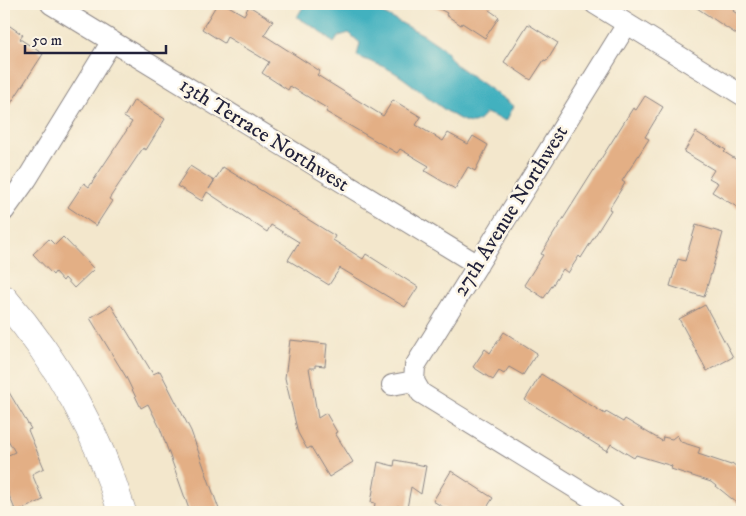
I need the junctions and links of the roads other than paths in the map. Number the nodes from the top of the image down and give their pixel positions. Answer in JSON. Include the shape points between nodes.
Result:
{"nodes":[{"id":1,"x":51,"y":4,"type":"edge"},
{"id":2,"x":595,"y":4,"type":"edge"},
{"id":3,"x":628,"y":24,"type":"junction"},
{"id":4,"x":112,"y":41,"type":"junction"},
{"id":5,"x":742,"y":95,"type":"edge"},
{"id":6,"x":4,"y":211,"type":"edge"},
{"id":7,"x":478,"y":265,"type":"junction"},
{"id":8,"x":4,"y":298,"type":"edge"},
{"id":9,"x":414,"y":381,"type":"junction"},
{"id":10,"x":392,"y":385,"type":"dead end"},
{"id":11,"x":122,"y":512,"type":"edge"},
{"id":12,"x":614,"y":512,"type":"edge"}],
"edges":[{"from":1,"to":4,"type":"street","name":"13th Terrace Northwest"},
{"from":2,"to":3,"type":"street"},
{"from":3,"to":5,"type":"street"},
{"from":3,"to":7,"type":"street","name":"27th Avenue Northwest"},
{"from":4,"to":6,"type":"street"},
{"from":4,"to":7,"type":"street","name":"13th Terrace Northwest"},
{"from":7,"to":9,"type":"street","name":"27th Avenue Northwest","via":[[415,366]]},
{"from":8,"to":11,"type":"street","via":[[29,327],[84,415],[106,462]]},
{"from":9,"to":10,"type":"street"},
{"from":9,"to":12,"type":"street","via":[[421,393]]}]}
